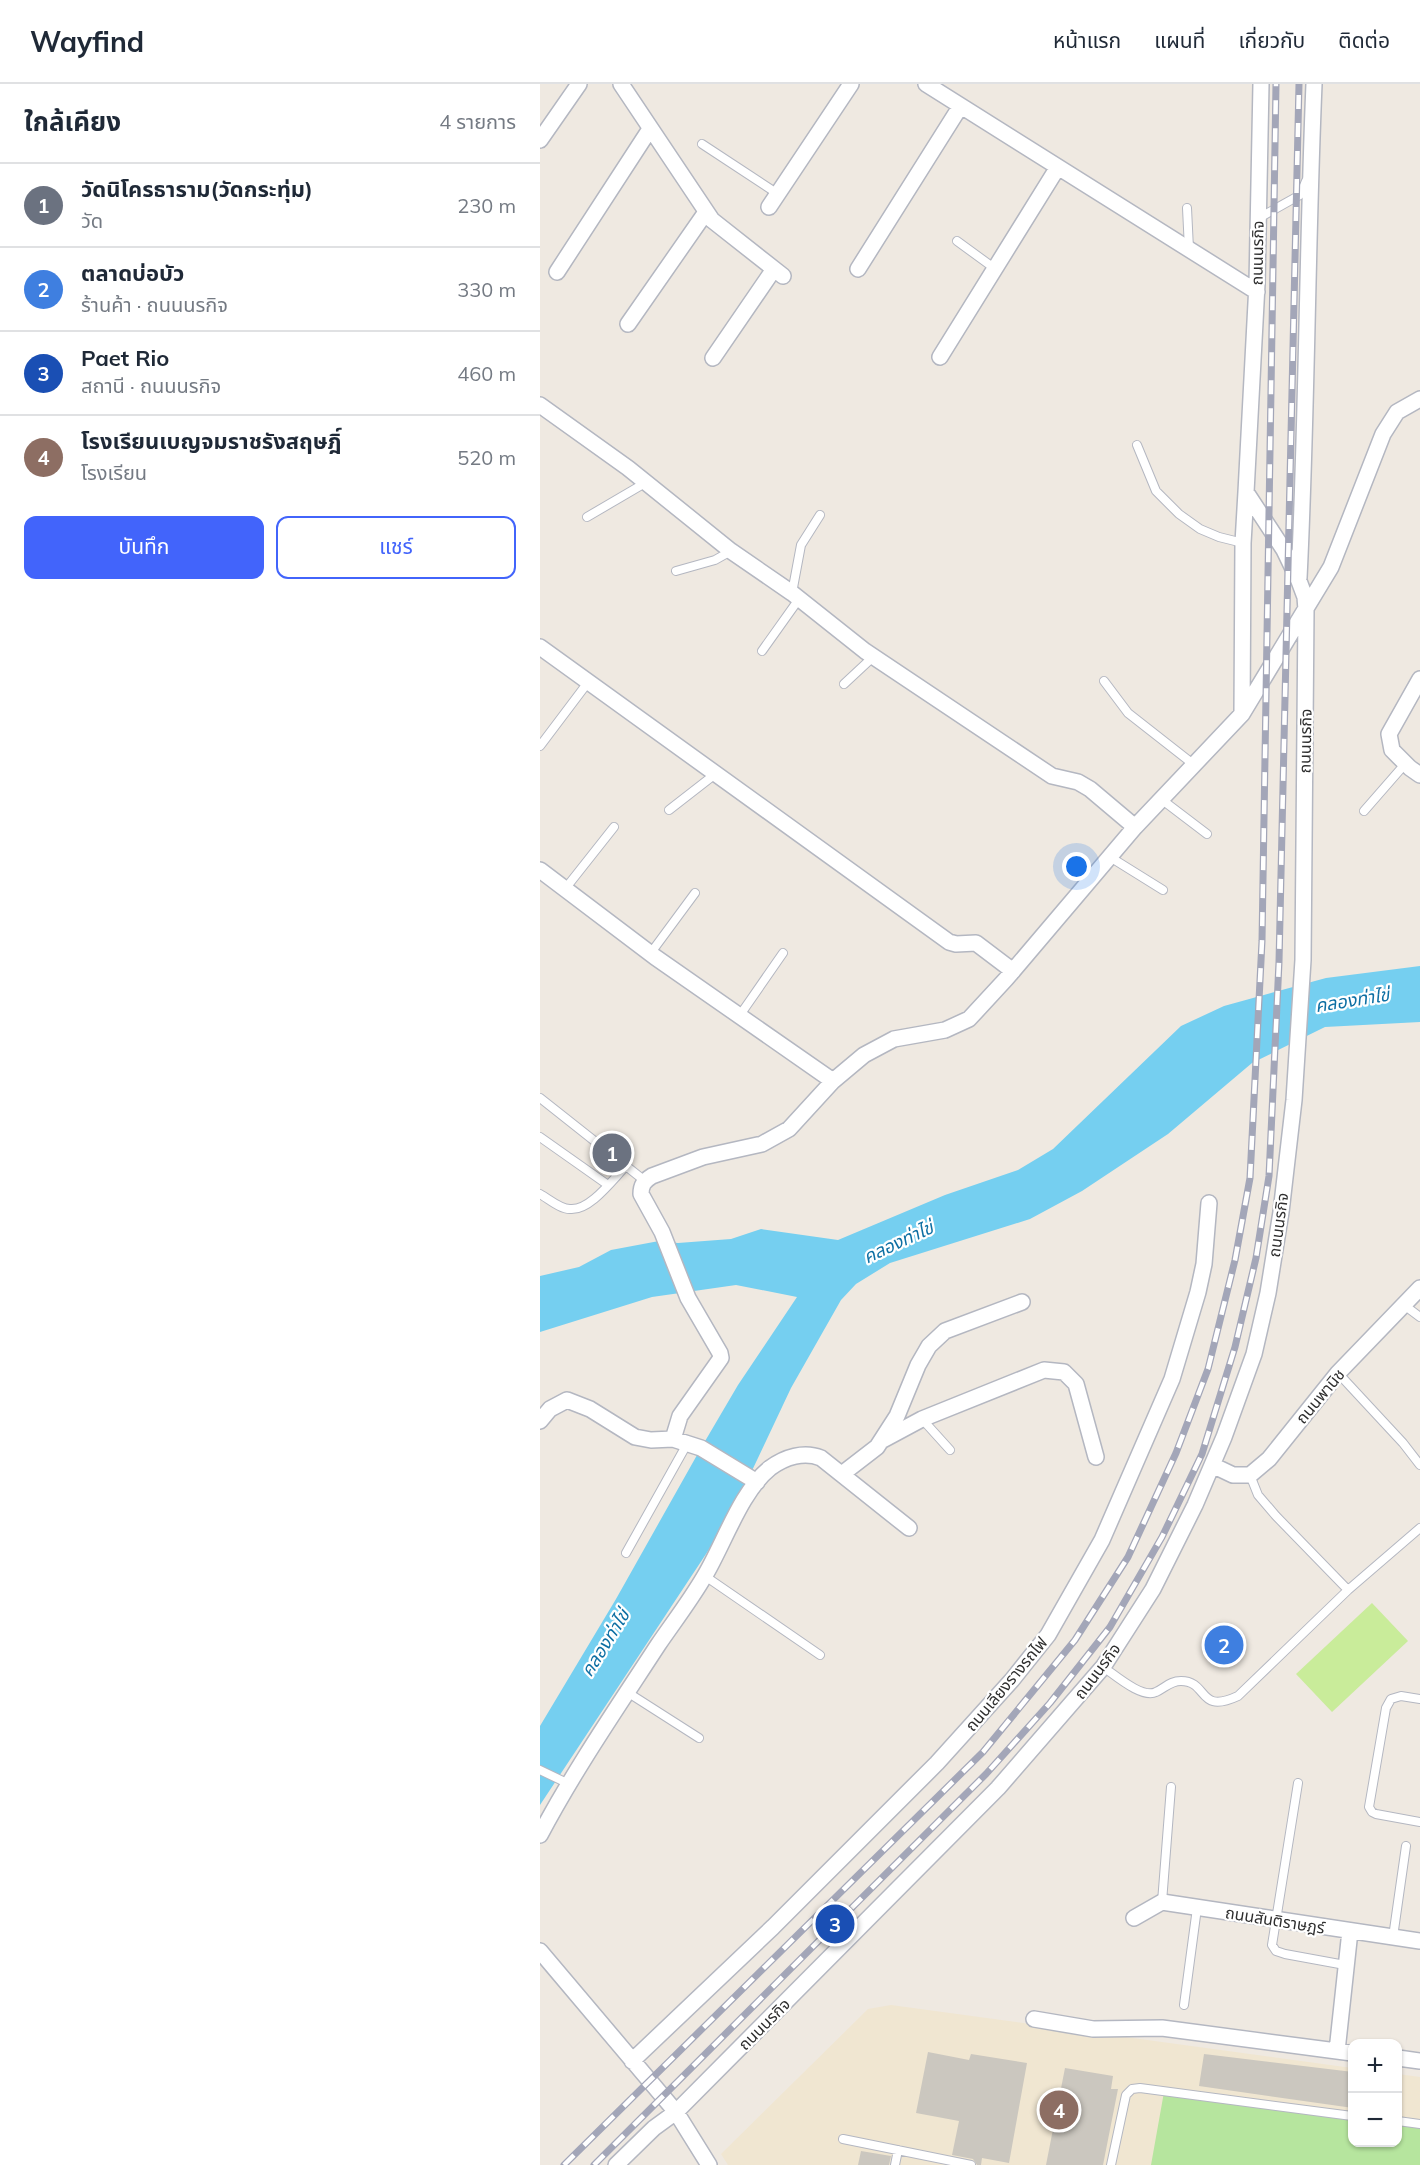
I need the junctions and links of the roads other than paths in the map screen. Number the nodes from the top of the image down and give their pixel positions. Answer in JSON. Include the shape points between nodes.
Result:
{"nodes":[{"id":1,"x":579,"y":84,"type":"edge"},
{"id":2,"x":621,"y":84,"type":"edge"},
{"id":3,"x":851,"y":84,"type":"edge"},
{"id":4,"x":926,"y":84,"type":"edge"},
{"id":5,"x":1261,"y":84,"type":"edge"},
{"id":6,"x":1314,"y":84,"type":"edge"},
{"id":7,"x":960,"y":107,"type":"junction"},
{"id":8,"x":650,"y":129,"type":"junction"},
{"id":9,"x":540,"y":140,"type":"edge"},
{"id":10,"x":702,"y":144,"type":"dead end"},
{"id":11,"x":1311,"y":158,"type":"junction"},
{"id":12,"x":1058,"y":167,"type":"junction"},
{"id":13,"x":778,"y":194,"type":"junction"},
{"id":14,"x":769,"y":207,"type":"dead end"},
{"id":15,"x":1187,"y":208,"type":"dead end"},
{"id":16,"x":706,"y":212,"type":"junction"},
{"id":17,"x":1258,"y":219,"type":"junction"},
{"id":18,"x":957,"y":241,"type":"dead end"},
{"id":19,"x":1189,"y":249,"type":"junction"},
{"id":20,"x":994,"y":268,"type":"junction"},
{"id":21,"x":858,"y":269,"type":"dead end"},
{"id":22,"x":557,"y":272,"type":"dead end"},
{"id":23,"x":1257,"y":292,"type":"junction"},
{"id":24,"x":628,"y":324,"type":"dead end"},
{"id":25,"x":940,"y":357,"type":"dead end"},
{"id":26,"x":713,"y":358,"type":"dead end"},
{"id":27,"x":1420,"y":399,"type":"edge"},
{"id":28,"x":540,"y":405,"type":"edge"},
{"id":29,"x":1137,"y":445,"type":"dead end"},
{"id":30,"x":645,"y":483,"type":"junction"},
{"id":31,"x":1246,"y":492,"type":"junction"},
{"id":32,"x":820,"y":515,"type":"dead end"},
{"id":33,"x":588,"y":516,"type":"dead end"},
{"id":34,"x":1243,"y":543,"type":"junction"},
{"id":35,"x":731,"y":551,"type":"junction"},
{"id":36,"x":676,"y":571,"type":"dead end"},
{"id":37,"x":1299,"y":581,"type":"junction"},
{"id":38,"x":796,"y":596,"type":"junction"},
{"id":39,"x":1306,"y":610,"type":"junction"},
{"id":40,"x":540,"y":647,"type":"edge"},
{"id":41,"x":762,"y":651,"type":"dead end"},
{"id":42,"x":873,"y":657,"type":"junction"},
{"id":43,"x":1420,"y":679,"type":"edge"},
{"id":44,"x":589,"y":681,"type":"junction"},
{"id":45,"x":1104,"y":681,"type":"dead end"},
{"id":46,"x":844,"y":684,"type":"dead end"},
{"id":47,"x":1242,"y":714,"type":"junction"},
{"id":48,"x":540,"y":746,"type":"edge"},
{"id":49,"x":1192,"y":764,"type":"junction"},
{"id":50,"x":1405,"y":764,"type":"junction"},
{"id":51,"x":714,"y":775,"type":"junction"},
{"id":52,"x":1420,"y":775,"type":"edge"},
{"id":53,"x":1161,"y":799,"type":"junction"},
{"id":54,"x":669,"y":810,"type":"dead end"},
{"id":55,"x":1364,"y":811,"type":"dead end"},
{"id":56,"x":614,"y":827,"type":"dead end"},
{"id":57,"x":1135,"y":827,"type":"junction"},
{"id":58,"x":1207,"y":834,"type":"dead end"},
{"id":59,"x":1110,"y":857,"type":"junction"},
{"id":60,"x":540,"y":870,"type":"edge"},
{"id":61,"x":565,"y":889,"type":"junction"},
{"id":62,"x":1163,"y":890,"type":"dead end"},
{"id":63,"x":695,"y":893,"type":"dead end"},
{"id":64,"x":783,"y":953,"type":"dead end"},
{"id":65,"x":650,"y":954,"type":"junction"},
{"id":66,"x":1013,"y":971,"type":"junction"},
{"id":67,"x":740,"y":1015,"type":"junction"},
{"id":68,"x":833,"y":1081,"type":"junction"},
{"id":69,"x":540,"y":1098,"type":"edge"},
{"id":70,"x":540,"y":1137,"type":"edge"},
{"id":71,"x":626,"y":1166,"type":"junction"},
{"id":72,"x":645,"y":1181,"type":"junction"},
{"id":73,"x":608,"y":1185,"type":"junction"},
{"id":74,"x":540,"y":1194,"type":"edge"},
{"id":75,"x":1209,"y":1203,"type":"dead end"},
{"id":76,"x":1420,"y":1288,"type":"edge"},
{"id":77,"x":1022,"y":1302,"type":"dead end"},
{"id":78,"x":1404,"y":1305,"type":"junction"},
{"id":79,"x":1420,"y":1317,"type":"edge"},
{"id":80,"x":1338,"y":1373,"type":"junction"},
{"id":81,"x":922,"y":1419,"type":"junction"},
{"id":82,"x":540,"y":1421,"type":"edge"},
{"id":83,"x":881,"y":1441,"type":"junction"},
{"id":84,"x":687,"y":1443,"type":"junction"},
{"id":85,"x":950,"y":1450,"type":"dead end"},
{"id":86,"x":1096,"y":1457,"type":"dead end"},
{"id":87,"x":1212,"y":1465,"type":"junction"},
{"id":88,"x":1420,"y":1465,"type":"edge"},
{"id":89,"x":842,"y":1474,"type":"junction"},
{"id":90,"x":1250,"y":1475,"type":"junction"},
{"id":91,"x":756,"y":1481,"type":"junction"},
{"id":92,"x":909,"y":1528,"type":"dead end"},
{"id":93,"x":1420,"y":1528,"type":"edge"},
{"id":94,"x":626,"y":1553,"type":"dead end"},
{"id":95,"x":705,"y":1576,"type":"junction"},
{"id":96,"x":1348,"y":1590,"type":"junction"},
{"id":97,"x":820,"y":1655,"type":"dead end"},
{"id":98,"x":1103,"y":1667,"type":"junction"},
{"id":99,"x":627,"y":1692,"type":"junction"},
{"id":100,"x":1420,"y":1698,"type":"edge"},
{"id":101,"x":699,"y":1738,"type":"dead end"},
{"id":102,"x":540,"y":1770,"type":"edge"},
{"id":103,"x":564,"y":1782,"type":"junction"},
{"id":104,"x":1298,"y":1783,"type":"dead end"},
{"id":105,"x":1171,"y":1787,"type":"dead end"},
{"id":106,"x":1420,"y":1822,"type":"edge"},
{"id":107,"x":540,"y":1835,"type":"edge"},
{"id":108,"x":1406,"y":1846,"type":"dead end"},
{"id":109,"x":1162,"y":1902,"type":"junction"},
{"id":110,"x":1197,"y":1908,"type":"junction"},
{"id":111,"x":1134,"y":1918,"type":"dead end"},
{"id":112,"x":1276,"y":1920,"type":"junction"},
{"id":113,"x":1350,"y":1931,"type":"junction"},
{"id":114,"x":1393,"y":1937,"type":"junction"},
{"id":115,"x":1420,"y":1941,"type":"edge"},
{"id":116,"x":540,"y":1951,"type":"edge"},
{"id":117,"x":1346,"y":1965,"type":"junction"},
{"id":118,"x":1184,"y":2005,"type":"dead end"},
{"id":119,"x":1034,"y":2019,"type":"dead end"},
{"id":120,"x":1337,"y":2051,"type":"junction"},
{"id":121,"x":1348,"y":2052,"type":"edge"},
{"id":122,"x":1402,"y":2059,"type":"edge"},
{"id":123,"x":632,"y":2061,"type":"junction"},
{"id":124,"x":1420,"y":2061,"type":"edge"},
{"id":125,"x":676,"y":2112,"type":"junction"},
{"id":126,"x":1348,"y":2115,"type":"edge"},
{"id":127,"x":1402,"y":2122,"type":"edge"},
{"id":128,"x":1420,"y":2124,"type":"edge"},
{"id":129,"x":843,"y":2139,"type":"dead end"},
{"id":130,"x":898,"y":2150,"type":"junction"},
{"id":131,"x":616,"y":2165,"type":"edge"},
{"id":132,"x":709,"y":2165,"type":"edge"},
{"id":133,"x":895,"y":2165,"type":"edge"},
{"id":134,"x":971,"y":2165,"type":"edge"},
{"id":135,"x":1111,"y":2165,"type":"edge"}],
"edges":[{"from":1,"to":9,"type":"street"},
{"from":2,"to":8,"type":"street"},
{"from":3,"to":13,"type":"street"},
{"from":4,"to":7,"type":"street"},
{"from":5,"to":17,"type":"street","name":"ถนนนรกิจ"},
{"from":6,"to":11,"type":"street"},
{"from":7,"to":12,"type":"street"},
{"from":7,"to":21,"type":"street"},
{"from":8,"to":16,"type":"street"},
{"from":8,"to":22,"type":"street"},
{"from":10,"to":13,"type":"lane"},
{"from":11,"to":17,"type":"lane","via":[[1300,195]]},
{"from":11,"to":37,"type":"street"},
{"from":12,"to":19,"type":"street"},
{"from":12,"to":20,"type":"street"},
{"from":13,"to":14,"type":"street"},
{"from":15,"to":19,"type":"lane"},
{"from":16,"to":24,"type":"street"},
{"from":16,"to":26,"type":"street","via":[[725,232],[778,272]]},
{"from":17,"to":23,"type":"street","name":"ถนนนรกิจ"},
{"from":18,"to":20,"type":"lane"},
{"from":19,"to":23,"type":"street"},
{"from":20,"to":25,"type":"street"},
{"from":23,"to":31,"type":"street","name":"ถนนนรกิจ"},
{"from":27,"to":39,"type":"street","via":[[1397,412],[1383,434],[1331,567]]},
{"from":28,"to":30,"type":"street"},
{"from":29,"to":34,"type":"lane","via":[[1156,491],[1179,514],[1200,529]]},
{"from":30,"to":33,"type":"lane"},
{"from":30,"to":35,"type":"street"},
{"from":31,"to":34,"type":"street"},
{"from":31,"to":37,"type":"street","name":"ถนนนรกิจ"},
{"from":32,"to":38,"type":"lane","via":[[801,545]]},
{"from":34,"to":47,"type":"street"},
{"from":35,"to":36,"type":"lane"},
{"from":35,"to":38,"type":"street"},
{"from":37,"to":39,"type":"street","name":"ถนนนรกิจ"},
{"from":38,"to":41,"type":"lane"},
{"from":38,"to":42,"type":"street"},
{"from":39,"to":47,"type":"street"},
{"from":39,"to":87,"type":"street","name":"ถนนนรกิจ","via":[[1303,960],[1294,1100],[1268,1293],[1254,1354]]},
{"from":40,"to":44,"type":"street"},
{"from":42,"to":46,"type":"lane"},
{"from":42,"to":57,"type":"street","via":[[1052,776],[1090,789]]},
{"from":43,"to":50,"type":"street","via":[[1389,734],[1392,750]]},
{"from":44,"to":48,"type":"lane"},
{"from":44,"to":51,"type":"street"},
{"from":45,"to":49,"type":"lane","via":[[1128,713]]},
{"from":47,"to":49,"type":"street"},
{"from":49,"to":53,"type":"street"},
{"from":50,"to":52,"type":"street"},
{"from":50,"to":55,"type":"lane"},
{"from":51,"to":54,"type":"lane"},
{"from":51,"to":66,"type":"street","via":[[949,942],[976,943]]},
{"from":53,"to":57,"type":"street"},
{"from":53,"to":58,"type":"lane"},
{"from":56,"to":61,"type":"lane"},
{"from":57,"to":59,"type":"street"},
{"from":59,"to":62,"type":"lane"},
{"from":59,"to":66,"type":"street"},
{"from":60,"to":61,"type":"street"},
{"from":61,"to":65,"type":"street"},
{"from":63,"to":65,"type":"lane"},
{"from":64,"to":67,"type":"lane"},
{"from":65,"to":67,"type":"street"},
{"from":66,"to":68,"type":"street","via":[[969,1019],[945,1030],[894,1039],[864,1054]]},
{"from":67,"to":68,"type":"street"},
{"from":68,"to":72,"type":"street","via":[[789,1129],[762,1144],[703,1157]]},
{"from":69,"to":71,"type":"lane"},
{"from":70,"to":73,"type":"lane"},
{"from":71,"to":72,"type":"lane"},
{"from":71,"to":73,"type":"lane"},
{"from":72,"to":84,"type":"street","via":[[641,1194],[662,1232],[688,1298],[721,1358],[680,1416]]},
{"from":73,"to":74,"type":"lane","via":[[582,1208],[571,1210]]},
{"from":75,"to":123,"type":"street","name":"ถนนเลียงรางรถไฟ","via":[[1198,1292],[1172,1379],[1102,1540],[1048,1635],[937,1763]]},
{"from":76,"to":78,"type":"street","name":"ถนนพานิช"},
{"from":77,"to":83,"type":"street","via":[[945,1331],[928,1346],[897,1416]]},
{"from":78,"to":79,"type":"lane"},
{"from":78,"to":80,"type":"street","name":"ถนนพานิช"},
{"from":80,"to":88,"type":"lane"},
{"from":80,"to":90,"type":"street","name":"ถนนพานิช","via":[[1269,1459]]},
{"from":81,"to":83,"type":"street"},
{"from":81,"to":85,"type":"lane"},
{"from":81,"to":86,"type":"street","via":[[1044,1370],[1064,1372],[1076,1384]]},
{"from":82,"to":84,"type":"street","via":[[550,1409],[567,1400],[590,1409],[635,1437]]},
{"from":83,"to":89,"type":"street"},
{"from":84,"to":91,"type":"street"},
{"from":84,"to":94,"type":"lane"},
{"from":87,"to":90,"type":"street","via":[[1233,1475]]},
{"from":87,"to":98,"type":"street","name":"ถนนนรกิจ","via":[[1154,1589]]},
{"from":89,"to":91,"type":"street","via":[[811,1454],[785,1459]]},
{"from":89,"to":92,"type":"street"},
{"from":90,"to":96,"type":"lane","via":[[1258,1495]]},
{"from":91,"to":95,"type":"street"},
{"from":93,"to":96,"type":"lane"},
{"from":95,"to":97,"type":"lane"},
{"from":95,"to":99,"type":"street"},
{"from":96,"to":98,"type":"lane","via":[[1238,1696],[1222,1703],[1211,1702],[1193,1684],[1182,1681],[1146,1694]]},
{"from":98,"to":125,"type":"street","name":"ถนนนรกิจ","via":[[998,1788]]},
{"from":99,"to":101,"type":"lane"},
{"from":99,"to":103,"type":"street"},
{"from":100,"to":106,"type":"lane","via":[[1401,1696],[1391,1699],[1386,1708],[1369,1808],[1376,1814]]},
{"from":102,"to":103,"type":"lane"},
{"from":103,"to":107,"type":"street"},
{"from":104,"to":112,"type":"lane"},
{"from":105,"to":109,"type":"lane"},
{"from":108,"to":114,"type":"lane"},
{"from":109,"to":110,"type":"street","name":"ถนนสันติราษฎร์"},
{"from":109,"to":111,"type":"street"},
{"from":110,"to":112,"type":"street","name":"ถนนสันติราษฎร์"},
{"from":110,"to":118,"type":"lane"},
{"from":112,"to":113,"type":"street","name":"ถนนสันติราษฎร์"},
{"from":112,"to":117,"type":"lane","via":[[1272,1945],[1276,1951]]},
{"from":113,"to":114,"type":"street","name":"ถนนสันติราษฎร์"},
{"from":113,"to":117,"type":"street"},
{"from":114,"to":115,"type":"street","name":"ถนนสันติราษฎร์"},
{"from":116,"to":123,"type":"street"},
{"from":117,"to":120,"type":"street"},
{"from":119,"to":120,"type":"street","via":[[1093,2029],[1162,2028]]},
{"from":120,"to":121,"type":"street"},
{"from":122,"to":124,"type":"street"},
{"from":123,"to":125,"type":"street"},
{"from":125,"to":131,"type":"street"},
{"from":125,"to":132,"type":"street"},
{"from":126,"to":135,"type":"lane","via":[[1132,2089],[1126,2095]]},
{"from":127,"to":128,"type":"lane"},
{"from":129,"to":130,"type":"lane"},
{"from":130,"to":133,"type":"lane"},
{"from":130,"to":134,"type":"lane"}]}
